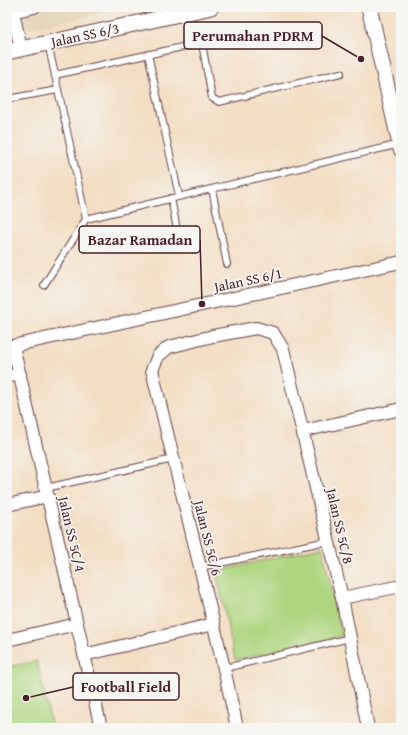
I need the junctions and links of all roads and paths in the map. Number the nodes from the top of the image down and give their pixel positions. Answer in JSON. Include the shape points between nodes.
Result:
{"nodes":[{"id":1,"x":34,"y":7,"type":"edge"},
{"id":2,"x":211,"y":7,"type":"edge"},
{"id":3,"x":369,"y":7,"type":"edge"},
{"id":4,"x":181,"y":10,"type":"edge"},
{"id":5,"x":11,"y":11,"type":"edge"},
{"id":6,"x":48,"y":43,"type":"junction"},
{"id":7,"x":14,"y":50,"type":"edge"},
{"id":8,"x":148,"y":54,"type":"junction"},
{"id":9,"x":341,"y":73,"type":"dead end"},
{"id":10,"x":54,"y":75,"type":"junction"},
{"id":11,"x":58,"y":90,"type":"junction"},
{"id":12,"x":7,"y":99,"type":"edge"},
{"id":13,"x":400,"y":146,"type":"edge"},
{"id":14,"x":212,"y":188,"type":"junction"},
{"id":15,"x":179,"y":196,"type":"junction"},
{"id":16,"x":171,"y":198,"type":"junction"},
{"id":17,"x":86,"y":219,"type":"junction"},
{"id":18,"x":178,"y":235,"type":"dead end"},
{"id":19,"x":401,"y":262,"type":"edge"},
{"id":20,"x":227,"y":264,"type":"dead end"},
{"id":21,"x":44,"y":285,"type":"dead end"},
{"id":22,"x":10,"y":347,"type":"edge"},
{"id":23,"x":158,"y":356,"type":"joint"},
{"id":24,"x":20,"y":374,"type":"junction"},
{"id":25,"x":7,"y":377,"type":"edge"},
{"id":26,"x":401,"y":410,"type":"edge"},
{"id":27,"x":303,"y":431,"type":"junction"},
{"id":28,"x":173,"y":459,"type":"junction"},
{"id":29,"x":47,"y":492,"type":"junction"},
{"id":30,"x":7,"y":505,"type":"edge"},
{"id":31,"x":328,"y":541,"type":"junction"},
{"id":32,"x":200,"y":567,"type":"junction"},
{"id":33,"x":401,"y":586,"type":"edge"},
{"id":34,"x":342,"y":598,"type":"junction"},
{"id":35,"x":77,"y":624,"type":"junction"},
{"id":36,"x":214,"y":624,"type":"junction"},
{"id":37,"x":350,"y":638,"type":"junction"},
{"id":38,"x":7,"y":640,"type":"edge"},
{"id":39,"x":84,"y":655,"type":"junction"},
{"id":40,"x":225,"y":668,"type":"junction"},
{"id":41,"x":101,"y":728,"type":"edge"},
{"id":42,"x":236,"y":728,"type":"edge"},
{"id":43,"x":368,"y":728,"type":"edge"}],
"edges":[{"from":1,"to":5,"type":"street"},
{"from":2,"to":4,"type":"street","name":"Jalan SS 6/3"},
{"from":3,"to":13,"type":"street"},
{"from":4,"to":6,"type":"street","name":"Jalan SS 6/3"},
{"from":5,"to":7,"type":"street"},
{"from":6,"to":7,"type":"street","name":"Jalan SS 6/3"},
{"from":6,"to":10,"type":"lane"},
{"from":8,"to":9,"type":"lane","via":[[200,44],[210,94],[219,102]]},
{"from":8,"to":10,"type":"lane"},
{"from":8,"to":15,"type":"lane"},
{"from":10,"to":11,"type":"lane"},
{"from":11,"to":12,"type":"lane"},
{"from":11,"to":17,"type":"lane"},
{"from":13,"to":14,"type":"lane"},
{"from":14,"to":15,"type":"lane"},
{"from":14,"to":20,"type":"lane"},
{"from":15,"to":16,"type":"lane"},
{"from":16,"to":17,"type":"lane"},
{"from":16,"to":18,"type":"lane"},
{"from":17,"to":21,"type":"lane"},
{"from":19,"to":22,"type":"street","name":"Jalan SS 6/1"},
{"from":22,"to":24,"type":"street","name":"Jalan SS 5C/4"},
{"from":23,"to":27,"type":"street","name":"Jalan SS 5C/8","via":[[169,347],[220,334],[256,328],[273,333],[283,349]]},
{"from":23,"to":28,"type":"street","name":"Jalan SS 5C/6","via":[[152,370]]},
{"from":24,"to":25,"type":"street"},
{"from":24,"to":29,"type":"street","name":"Jalan SS 5C/4"},
{"from":26,"to":27,"type":"street"},
{"from":27,"to":31,"type":"street","name":"Jalan SS 5C/8"},
{"from":28,"to":29,"type":"lane"},
{"from":28,"to":32,"type":"street","name":"Jalan SS 5C/6"},
{"from":29,"to":30,"type":"street"},
{"from":29,"to":35,"type":"street","name":"Jalan SS 5C/4"},
{"from":31,"to":32,"type":"lane"},
{"from":31,"to":34,"type":"street","name":"Jalan SS 5C/8"},
{"from":32,"to":36,"type":"street","name":"Jalan SS 5C/6"},
{"from":33,"to":34,"type":"street"},
{"from":34,"to":37,"type":"street","name":"Jalan SS 5C/8"},
{"from":35,"to":38,"type":"street"},
{"from":35,"to":39,"type":"street","name":"Jalan SS 5C/4"},
{"from":36,"to":39,"type":"street"},
{"from":36,"to":40,"type":"street","name":"Jalan SS 5C/6"},
{"from":37,"to":40,"type":"lane"},
{"from":37,"to":43,"type":"street","name":"Jalan SS 5C/8"},
{"from":39,"to":41,"type":"street","name":"Jalan SS 5C/4"},
{"from":40,"to":42,"type":"street","name":"Jalan SS 5C/6"}]}
